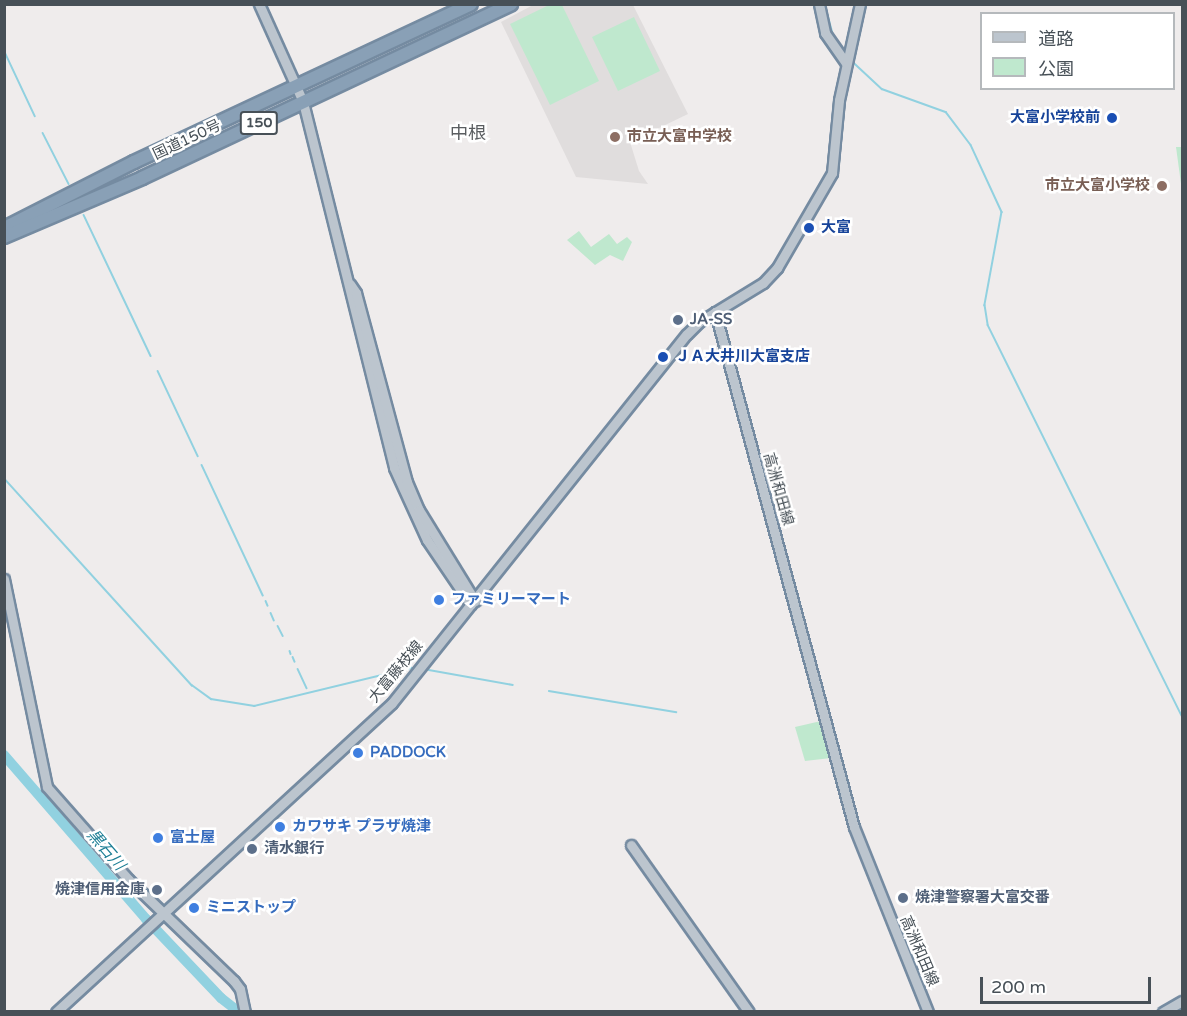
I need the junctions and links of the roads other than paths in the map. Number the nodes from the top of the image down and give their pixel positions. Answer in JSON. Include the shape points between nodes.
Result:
{"nodes":[{"id":1,"x":259,"y":4,"type":"edge"},
{"id":2,"x":471,"y":4,"type":"edge"},
{"id":3,"x":511,"y":4,"type":"edge"},
{"id":4,"x":819,"y":4,"type":"edge"},
{"id":5,"x":860,"y":4,"type":"edge"},
{"id":6,"x":846,"y":63,"type":"junction"},
{"id":7,"x":296,"y":86,"type":"junction"},
{"id":8,"x":303,"y":102,"type":"junction"},
{"id":9,"x":4,"y":228,"type":"edge"},
{"id":10,"x":4,"y":237,"type":"edge"},
{"id":11,"x":714,"y":312,"type":"junction"},
{"id":12,"x":4,"y":579,"type":"edge"},
{"id":13,"x":473,"y":603,"type":"junction"},
{"id":14,"x":631,"y":845,"type":"dead end"},
{"id":15,"x":160,"y":915,"type":"junction"},
{"id":16,"x":1182,"y":1001,"type":"edge"},
{"id":17,"x":56,"y":1011,"type":"edge"},
{"id":18,"x":244,"y":1011,"type":"edge"},
{"id":19,"x":749,"y":1011,"type":"edge"},
{"id":20,"x":928,"y":1011,"type":"edge"},
{"id":21,"x":1164,"y":1011,"type":"edge"}],
"edges":[{"from":1,"to":7,"type":"main road"},
{"from":2,"to":7,"type":"highway","name":"国道150号","number":"150"},
{"from":3,"to":8,"type":"highway","name":"国道150号","number":"150"},
{"from":4,"to":6,"type":"main road","via":[[825,33]]},
{"from":5,"to":6,"type":"main road"},
{"from":6,"to":11,"type":"main road","via":[[832,173],[777,268],[751,292]]},
{"from":7,"to":8,"type":"main road"},
{"from":7,"to":9,"type":"highway","name":"国道150号","number":"150"},
{"from":8,"to":10,"type":"highway","name":"国道150号","number":"150","via":[[142,178]]},
{"from":8,"to":13,"type":"main road","via":[[350,284],[361,344],[403,491],[427,540]]},
{"from":11,"to":13,"type":"main road","name":"大富藤枝線","via":[[687,334]]},
{"from":11,"to":20,"type":"main road","name":"高洲和田線","via":[[854,827]]},
{"from":12,"to":15,"type":"main road","via":[[47,787]]},
{"from":13,"to":15,"type":"main road","name":"大富藤枝線","via":[[392,703]]},
{"from":14,"to":19,"type":"main road"},
{"from":15,"to":17,"type":"main road","name":"大富藤枝線"},
{"from":15,"to":18,"type":"main road","via":[[234,981],[240,989]]},
{"from":16,"to":21,"type":"main road"}]}
